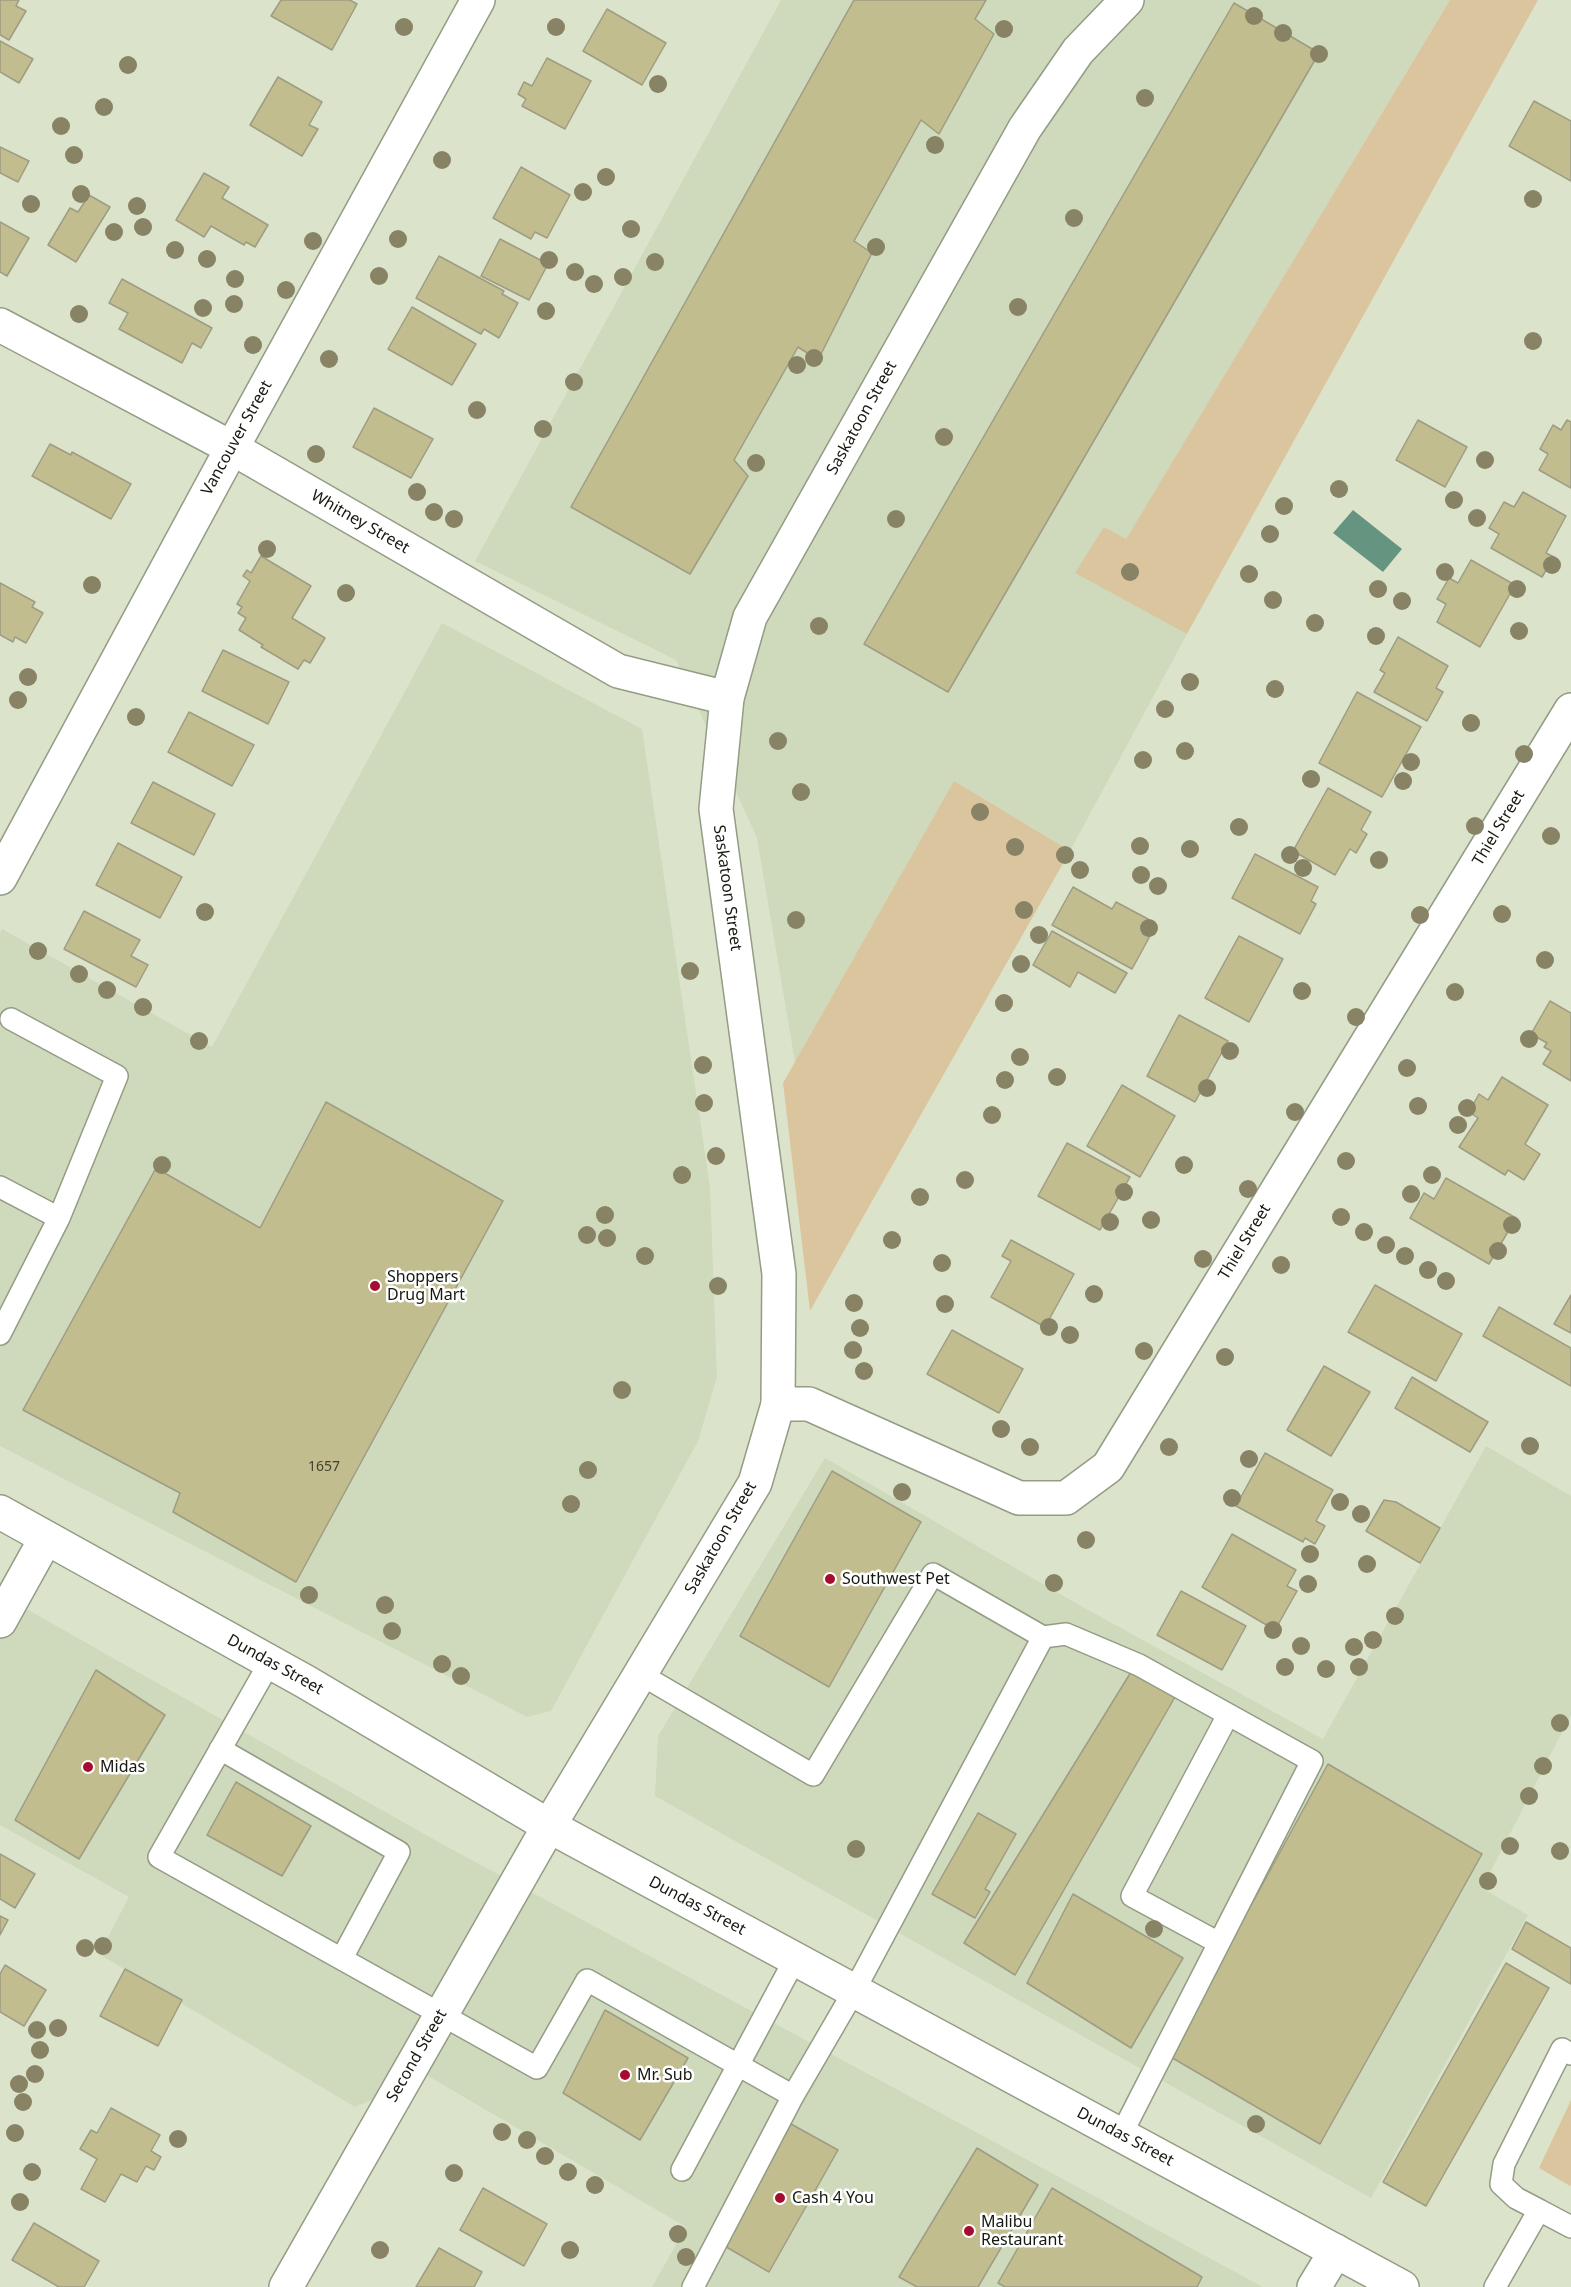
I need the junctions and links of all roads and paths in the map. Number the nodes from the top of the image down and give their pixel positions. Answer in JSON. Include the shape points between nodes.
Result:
{"nodes":[{"id":1,"x":478,"y":0,"type":"edge"},
{"id":2,"x":1127,"y":0,"type":"edge"},
{"id":3,"x":0,"y":325,"type":"edge"},
{"id":4,"x":231,"y":448,"type":"junction"},
{"id":5,"x":727,"y":698,"type":"junction"},
{"id":6,"x":1571,"y":710,"type":"edge"},
{"id":7,"x":0,"y":878,"type":"edge"},
{"id":8,"x":11,"y":1018,"type":"dead end"},
{"id":9,"x":0,"y":1187,"type":"edge"},
{"id":10,"x":59,"y":1218,"type":"junction"},
{"id":11,"x":0,"y":1334,"type":"edge"},
{"id":12,"x":778,"y":1404,"type":"junction"},
{"id":13,"x":0,"y":1512,"type":"edge"},
{"id":14,"x":46,"y":1538,"type":"junction"},
{"id":15,"x":0,"y":1621,"type":"edge"},
{"id":16,"x":1043,"y":1637,"type":"junction"},
{"id":17,"x":270,"y":1662,"type":"junction"},
{"id":18,"x":640,"y":1674,"type":"junction"},
{"id":19,"x":1228,"y":1715,"type":"junction"},
{"id":20,"x":220,"y":1749,"type":"junction"},
{"id":21,"x":549,"y":1826,"type":"junction"},
{"id":22,"x":1219,"y":1943,"type":"junction"},
{"id":23,"x":342,"y":1958,"type":"junction"},
{"id":24,"x":795,"y":1959,"type":"junction"},
{"id":25,"x":854,"y":1991,"type":"junction"},
{"id":26,"x":441,"y":2015,"type":"junction"},
{"id":27,"x":1571,"y":2054,"type":"edge"},
{"id":28,"x":739,"y":2065,"type":"junction"},
{"id":29,"x":793,"y":2096,"type":"junction"},
{"id":30,"x":1121,"y":2135,"type":"junction"},
{"id":31,"x":682,"y":2170,"type":"dead end"},
{"id":32,"x":1539,"y":2210,"type":"junction"},
{"id":33,"x":1571,"y":2227,"type":"edge"},
{"id":34,"x":1336,"y":2251,"type":"junction"},
{"id":35,"x":286,"y":2287,"type":"edge"},
{"id":36,"x":693,"y":2287,"type":"edge"},
{"id":37,"x":1314,"y":2287,"type":"edge"},
{"id":38,"x":1402,"y":2287,"type":"edge"},
{"id":39,"x":1495,"y":2287,"type":"edge"}],
"edges":[{"from":1,"to":4,"type":"street","name":"Vancouver Street"},
{"from":2,"to":5,"type":"street","name":"Saskatoon Street","via":[[1078,51],[1025,128],[750,617]]},
{"from":3,"to":4,"type":"street","name":"Whitney Street"},
{"from":4,"to":5,"type":"street","name":"Whitney Street","via":[[618,671]]},
{"from":4,"to":7,"type":"street","name":"Vancouver Street"},
{"from":5,"to":12,"type":"street","name":"Saskatoon Street","via":[[716,809],[779,1274]]},
{"from":6,"to":12,"type":"street","name":"Thiel Street","via":[[1108,1467],[1066,1498],[1019,1498],[809,1404]]},
{"from":8,"to":10,"type":"lane","via":[[117,1076]]},
{"from":9,"to":10,"type":"lane"},
{"from":10,"to":11,"type":"lane"},
{"from":12,"to":18,"type":"street","name":"Saskatoon Street","via":[[755,1483]]},
{"from":13,"to":14,"type":"street","name":"Dundas Street"},
{"from":14,"to":15,"type":"street"},
{"from":14,"to":17,"type":"street","name":"Dundas Street"},
{"from":16,"to":18,"type":"lane","via":[[933,1574],[813,1775]]},
{"from":16,"to":19,"type":"lane","via":[[1066,1634],[1139,1665]]},
{"from":16,"to":25,"type":"lane"},
{"from":17,"to":20,"type":"lane"},
{"from":17,"to":21,"type":"street","name":"Dundas Street"},
{"from":18,"to":21,"type":"street","name":"Saskatoon Street"},
{"from":19,"to":22,"type":"lane","via":[[1312,1761]]},
{"from":19,"to":22,"type":"lane","via":[[1132,1896]]},
{"from":20,"to":23,"type":"lane","via":[[399,1852]]},
{"from":20,"to":23,"type":"lane","via":[[159,1857]]},
{"from":21,"to":24,"type":"street","name":"Dundas Street"},
{"from":21,"to":26,"type":"street","name":"Second Street"},
{"from":22,"to":30,"type":"lane"},
{"from":23,"to":26,"type":"lane"},
{"from":24,"to":25,"type":"street","name":"Dundas Street"},
{"from":24,"to":28,"type":"lane"},
{"from":25,"to":29,"type":"lane"},
{"from":25,"to":30,"type":"street","name":"Dundas Street"},
{"from":26,"to":28,"type":"lane","via":[[537,2068],[587,1980]]},
{"from":26,"to":35,"type":"street","name":"Second Street"},
{"from":27,"to":32,"type":"lane","via":[[1562,2049],[1504,2164],[1501,2184],[1516,2198]]},
{"from":28,"to":29,"type":"lane"},
{"from":28,"to":31,"type":"lane"},
{"from":29,"to":36,"type":"lane"},
{"from":30,"to":34,"type":"street","name":"Dundas Street"},
{"from":32,"to":33,"type":"lane"},
{"from":32,"to":39,"type":"lane"},
{"from":34,"to":37,"type":"street"},
{"from":34,"to":38,"type":"street","name":"Dundas Street"}]}
